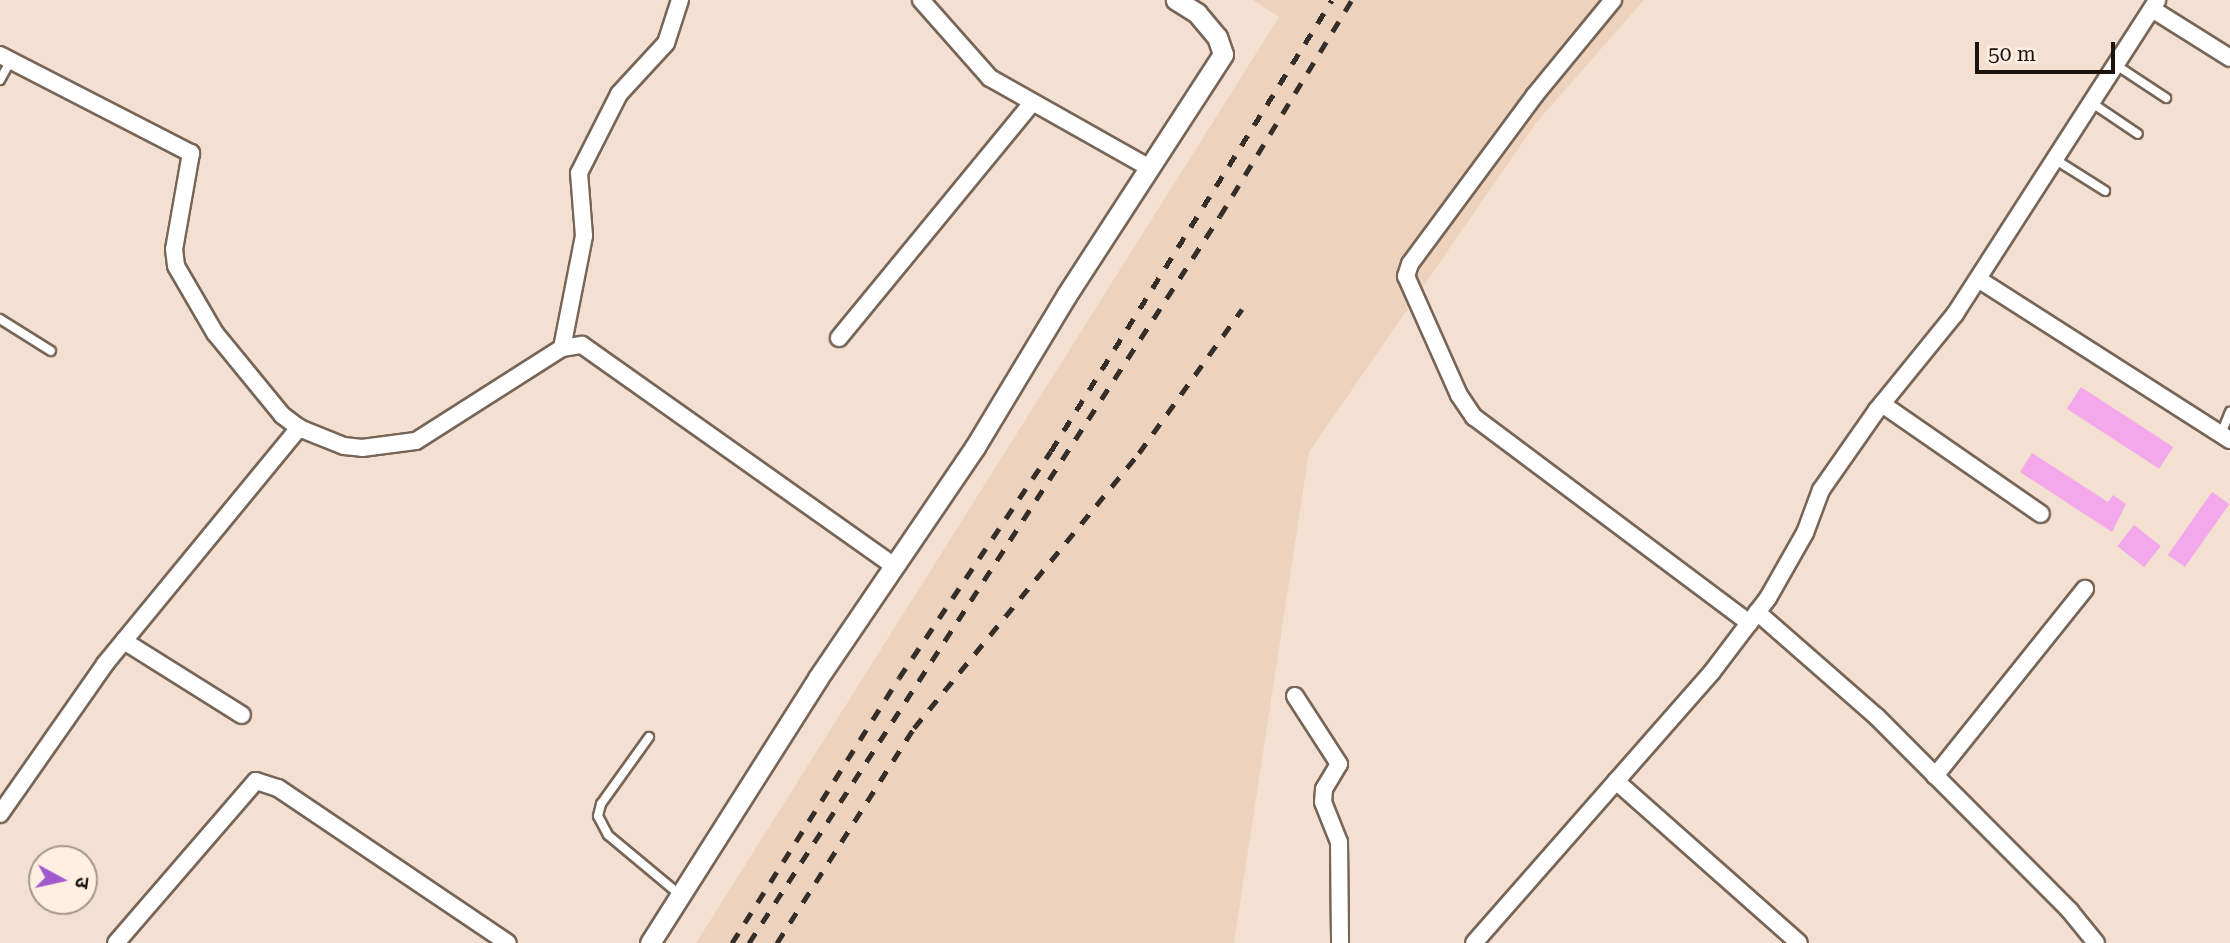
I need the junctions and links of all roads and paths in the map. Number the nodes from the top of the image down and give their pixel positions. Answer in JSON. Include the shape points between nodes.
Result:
{"nodes":[{"id":1,"x":680,"y":0,"type":"edge"},
{"id":2,"x":921,"y":0,"type":"edge"},
{"id":3,"x":1613,"y":0,"type":"edge"},
{"id":4,"x":1179,"y":1,"type":"edge"},
{"id":5,"x":2154,"y":5,"type":"edge"},
{"id":6,"x":2230,"y":58,"type":"edge"},
{"id":7,"x":5,"y":59,"type":"edge"},
{"id":8,"x":2116,"y":65,"type":"junction"},
{"id":9,"x":0,"y":79,"type":"edge"},
{"id":10,"x":2166,"y":98,"type":"dead end"},
{"id":11,"x":2092,"y":103,"type":"junction"},
{"id":12,"x":1031,"y":104,"type":"junction"},
{"id":13,"x":2138,"y":134,"type":"dead end"},
{"id":14,"x":2056,"y":160,"type":"junction"},
{"id":15,"x":1150,"y":168,"type":"junction"},
{"id":16,"x":2105,"y":191,"type":"dead end"},
{"id":17,"x":1979,"y":279,"type":"junction"},
{"id":18,"x":0,"y":319,"type":"edge"},
{"id":19,"x":839,"y":338,"type":"dead end"},
{"id":20,"x":562,"y":348,"type":"junction"},
{"id":21,"x":51,"y":351,"type":"dead end"},
{"id":22,"x":1882,"y":404,"type":"junction"},
{"id":23,"x":2230,"y":411,"type":"edge"},
{"id":24,"x":299,"y":428,"type":"junction"},
{"id":25,"x":2225,"y":437,"type":"edge"},
{"id":26,"x":2041,"y":514,"type":"dead end"},
{"id":27,"x":894,"y":566,"type":"junction"},
{"id":28,"x":2085,"y":589,"type":"dead end"},
{"id":29,"x":1753,"y":618,"type":"junction"},
{"id":30,"x":124,"y":641,"type":"junction"},
{"id":31,"x":1295,"y":696,"type":"dead end"},
{"id":32,"x":242,"y":715,"type":"dead end"},
{"id":33,"x":649,"y":737,"type":"dead end"},
{"id":34,"x":1935,"y":776,"type":"junction"},
{"id":35,"x":1616,"y":782,"type":"junction"},
{"id":36,"x":0,"y":814,"type":"edge"},
{"id":37,"x":680,"y":895,"type":"junction"},
{"id":38,"x":116,"y":943,"type":"edge"},
{"id":39,"x":508,"y":943,"type":"edge"},
{"id":40,"x":650,"y":943,"type":"edge"},
{"id":41,"x":1340,"y":943,"type":"edge"},
{"id":42,"x":1474,"y":943,"type":"edge"},
{"id":43,"x":1799,"y":943,"type":"edge"},
{"id":44,"x":2096,"y":943,"type":"edge"}],
"edges":[{"from":1,"to":20,"type":"street","via":[[666,43],[619,94],[579,173],[584,236]]},
{"from":2,"to":12,"type":"street","via":[[989,78]]},
{"from":3,"to":29,"type":"street","via":[[1535,95],[1410,264],[1406,276],[1459,395],[1474,417]]},
{"from":4,"to":15,"type":"street","via":[[1198,13],[1217,37],[1223,54]]},
{"from":5,"to":6,"type":"street"},
{"from":5,"to":8,"type":"street"},
{"from":7,"to":9,"type":"lane"},
{"from":7,"to":24,"type":"street","via":[[191,153],[174,249],[176,266],[215,332],[282,415]]},
{"from":8,"to":10,"type":"lane"},
{"from":8,"to":11,"type":"street"},
{"from":11,"to":13,"type":"lane"},
{"from":11,"to":14,"type":"street"},
{"from":12,"to":15,"type":"street"},
{"from":12,"to":19,"type":"street"},
{"from":14,"to":16,"type":"lane"},
{"from":14,"to":17,"type":"street"},
{"from":15,"to":27,"type":"street","via":[[975,447]]},
{"from":17,"to":22,"type":"street"},
{"from":17,"to":25,"type":"street"},
{"from":18,"to":21,"type":"lane"},
{"from":20,"to":24,"type":"street","via":[[416,441],[362,449],[335,444]]},
{"from":20,"to":27,"type":"street","via":[[582,345],[592,351]]},
{"from":22,"to":26,"type":"street"},
{"from":22,"to":29,"type":"street","via":[[1821,490],[1805,533]]},
{"from":23,"to":25,"type":"lane"},
{"from":24,"to":30,"type":"street"},
{"from":27,"to":37,"type":"street"},
{"from":28,"to":34,"type":"street"},
{"from":29,"to":34,"type":"street","via":[[1877,717]]},
{"from":29,"to":35,"type":"street"},
{"from":30,"to":32,"type":"street"},
{"from":30,"to":36,"type":"street"},
{"from":31,"to":41,"type":"street","via":[[1339,764],[1324,789],[1323,802],[1339,842]]},
{"from":33,"to":37,"type":"lane","via":[[601,804],[598,816],[608,835]]},
{"from":34,"to":44,"type":"street"},
{"from":35,"to":42,"type":"street"},
{"from":35,"to":43,"type":"street"},
{"from":37,"to":40,"type":"street"},
{"from":38,"to":39,"type":"street","via":[[256,781],[278,788]]}]}
